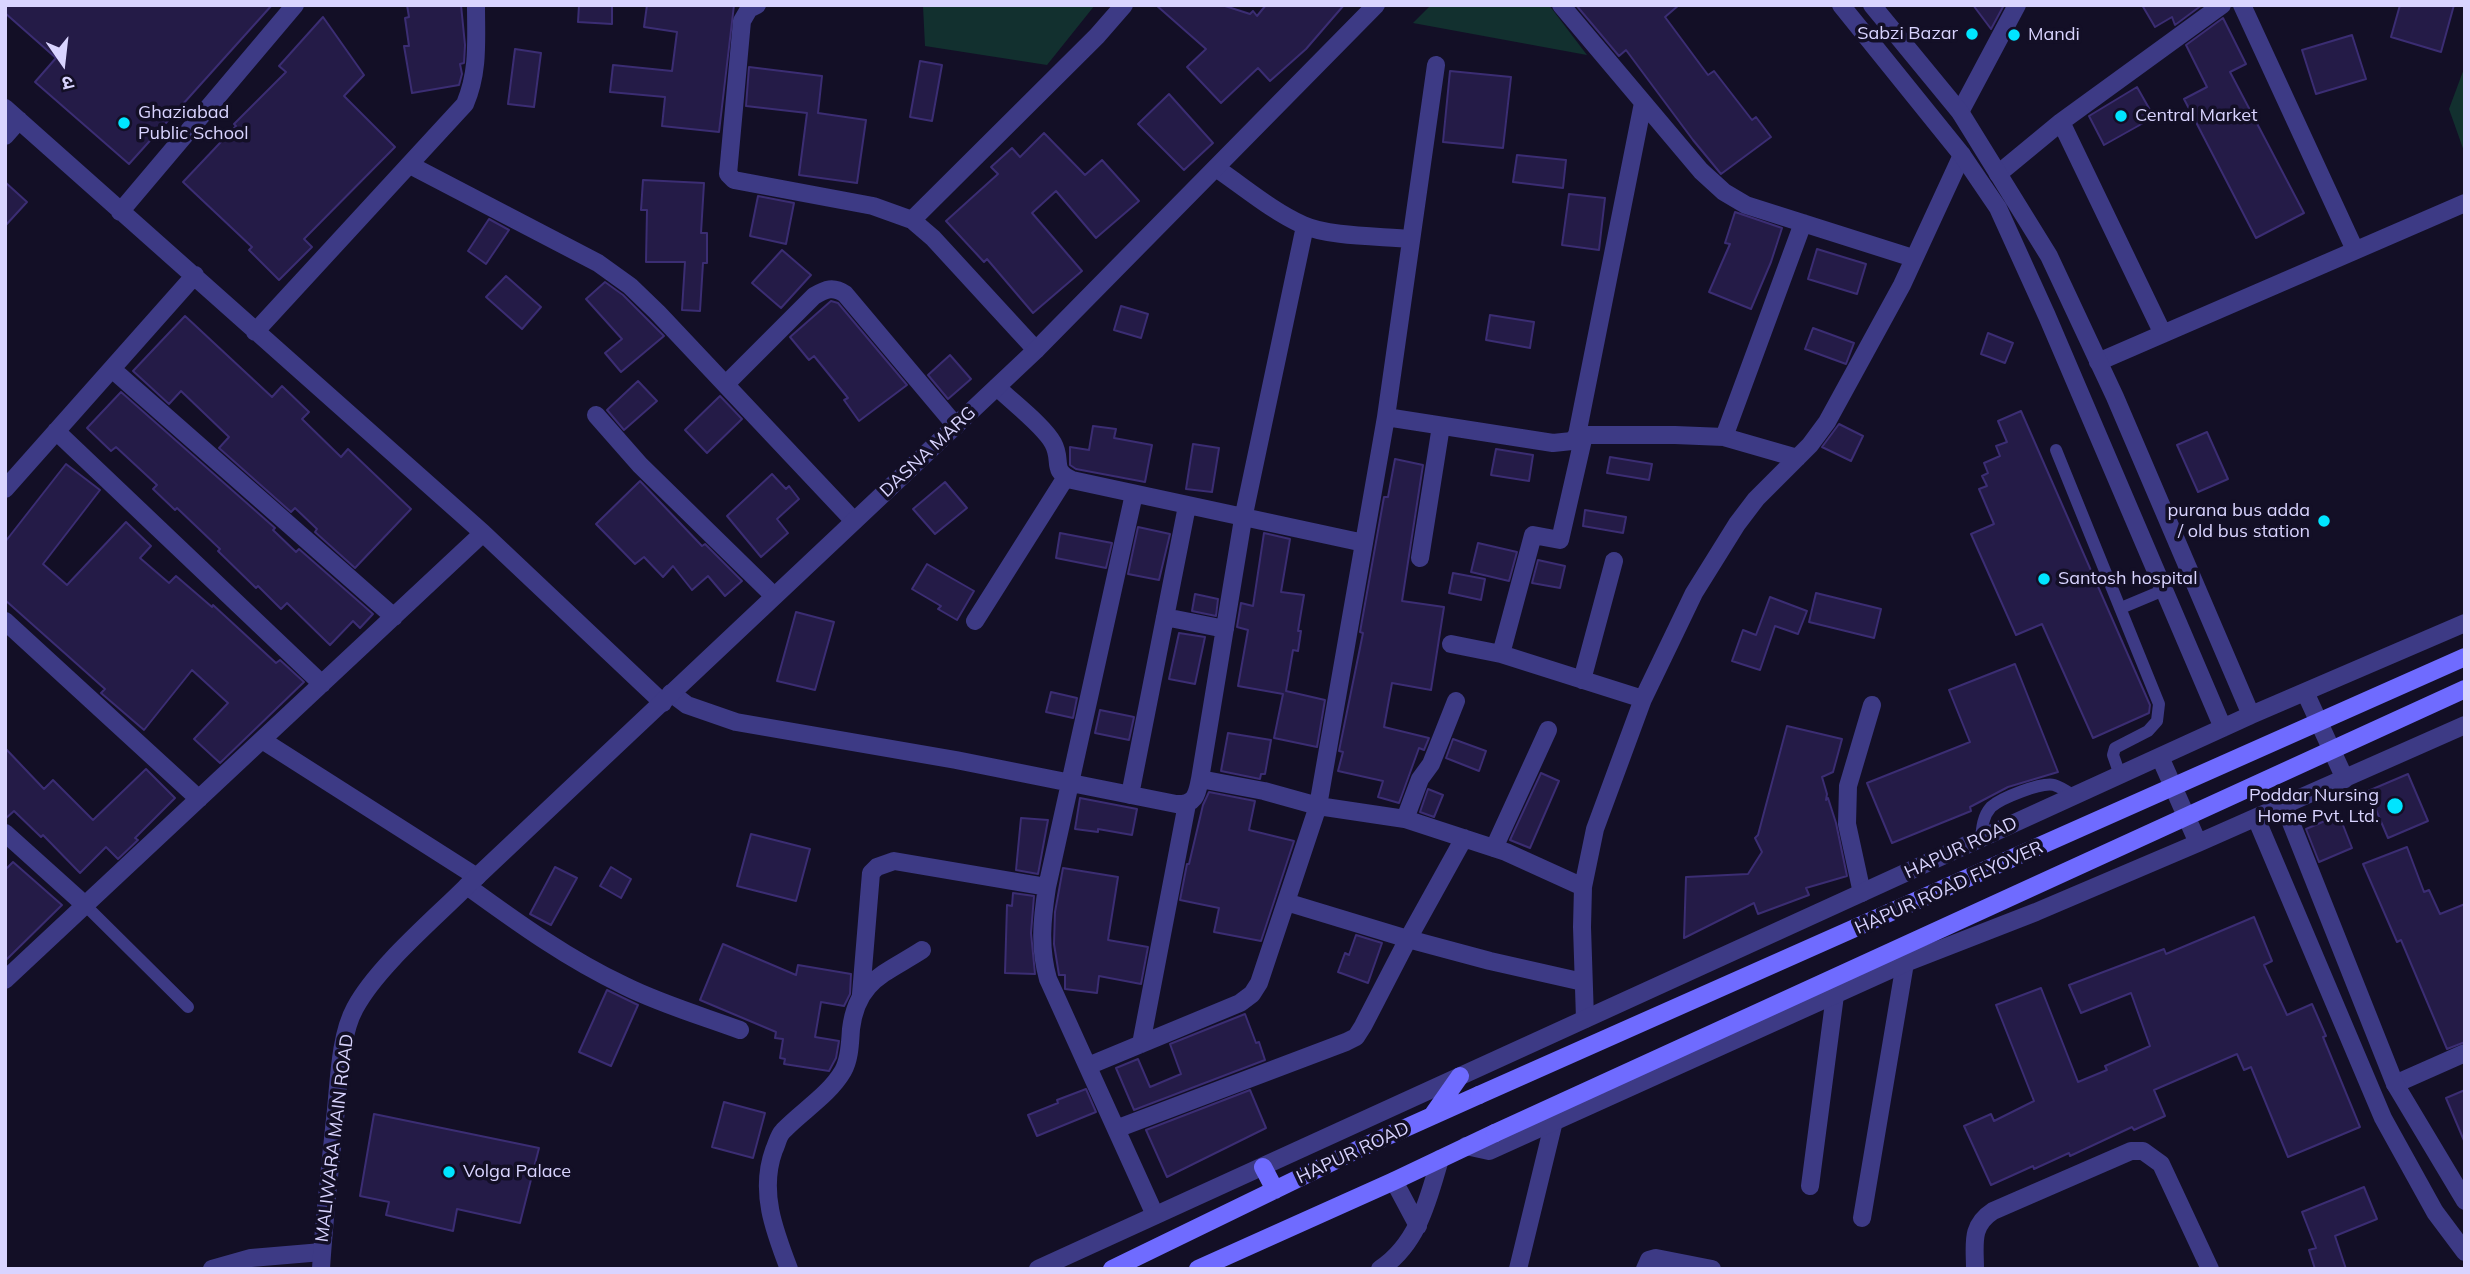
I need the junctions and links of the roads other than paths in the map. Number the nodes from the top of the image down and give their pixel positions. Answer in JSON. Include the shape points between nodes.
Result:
{"nodes":[{"id":1,"x":295,"y":5,"type":"edge"},
{"id":2,"x":476,"y":5,"type":"edge"},
{"id":3,"x":757,"y":5,"type":"edge"},
{"id":4,"x":1124,"y":5,"type":"edge"},
{"id":5,"x":1376,"y":5,"type":"edge"},
{"id":6,"x":1561,"y":5,"type":"edge"},
{"id":7,"x":1841,"y":5,"type":"edge"},
{"id":8,"x":1872,"y":5,"type":"edge"},
{"id":9,"x":2017,"y":5,"type":"edge"},
{"id":10,"x":2222,"y":5,"type":"edge"},
{"id":11,"x":2242,"y":5,"type":"edge"},
{"id":12,"x":1436,"y":65,"type":"dead end"},
{"id":13,"x":1643,"y":103,"type":"junction"},
{"id":14,"x":5,"y":108,"type":"edge"},
{"id":15,"x":1960,"y":112,"type":"junction"},
{"id":16,"x":19,"y":120,"type":"junction"},
{"id":17,"x":2061,"y":122,"type":"junction"},
{"id":18,"x":5,"y":136,"type":"edge"},
{"id":19,"x":1962,"y":155,"type":"junction"},
{"id":20,"x":410,"y":165,"type":"junction"},
{"id":21,"x":1216,"y":168,"type":"junction"},
{"id":22,"x":1998,"y":174,"type":"junction"},
{"id":23,"x":2465,"y":203,"type":"edge"},
{"id":24,"x":120,"y":212,"type":"junction"},
{"id":25,"x":912,"y":220,"type":"junction"},
{"id":26,"x":1803,"y":223,"type":"junction"},
{"id":27,"x":1305,"y":226,"type":"junction"},
{"id":28,"x":1411,"y":239,"type":"junction"},
{"id":29,"x":2355,"y":250,"type":"junction"},
{"id":30,"x":1913,"y":258,"type":"junction"},
{"id":31,"x":195,"y":275,"type":"junction"},
{"id":32,"x":256,"y":332,"type":"junction"},
{"id":33,"x":2163,"y":334,"type":"junction"},
{"id":34,"x":1036,"y":351,"type":"junction"},
{"id":35,"x":2098,"y":362,"type":"junction"},
{"id":36,"x":112,"y":369,"type":"junction"},
{"id":37,"x":726,"y":384,"type":"junction"},
{"id":38,"x":997,"y":387,"type":"junction"},
{"id":39,"x":596,"y":415,"type":"dead end"},
{"id":40,"x":1386,"y":417,"type":"junction"},
{"id":41,"x":956,"y":426,"type":"junction"},
{"id":42,"x":1441,"y":426,"type":"junction"},
{"id":43,"x":57,"y":431,"type":"junction"},
{"id":44,"x":1581,"y":435,"type":"junction"},
{"id":45,"x":1724,"y":437,"type":"junction"},
{"id":46,"x":2056,"y":450,"type":"dead end"},
{"id":47,"x":1797,"y":458,"type":"junction"},
{"id":48,"x":1066,"y":477,"type":"junction"},
{"id":49,"x":5,"y":489,"type":"edge"},
{"id":50,"x":1134,"y":494,"type":"junction"},
{"id":51,"x":1187,"y":506,"type":"junction"},
{"id":52,"x":1243,"y":519,"type":"junction"},
{"id":53,"x":854,"y":521,"type":"junction"},
{"id":54,"x":483,"y":533,"type":"junction"},
{"id":55,"x":1364,"y":543,"type":"junction"},
{"id":56,"x":1420,"y":558,"type":"dead end"},
{"id":57,"x":1614,"y":561,"type":"dead end"},
{"id":58,"x":2164,"y":590,"type":"junction"},
{"id":59,"x":774,"y":596,"type":"junction"},
{"id":60,"x":2121,"y":608,"type":"junction"},
{"id":61,"x":394,"y":617,"type":"junction"},
{"id":62,"x":1165,"y":617,"type":"junction"},
{"id":63,"x":5,"y":621,"type":"edge"},
{"id":64,"x":975,"y":621,"type":"dead end"},
{"id":65,"x":2465,"y":623,"type":"edge"},
{"id":66,"x":1225,"y":629,"type":"junction"},
{"id":67,"x":1451,"y":644,"type":"dead end"},
{"id":68,"x":1501,"y":653,"type":"junction"},
{"id":69,"x":2465,"y":657,"type":"edge"},
{"id":70,"x":1582,"y":680,"type":"junction"},
{"id":71,"x":322,"y":684,"type":"junction"},
{"id":72,"x":2465,"y":689,"type":"edge"},
{"id":73,"x":2305,"y":692,"type":"junction"},
{"id":74,"x":667,"y":698,"type":"junction"},
{"id":75,"x":1643,"y":699,"type":"junction"},
{"id":76,"x":1456,"y":701,"type":"dead end"},
{"id":77,"x":1872,"y":705,"type":"dead end"},
{"id":78,"x":2251,"y":715,"type":"junction"},
{"id":79,"x":2465,"y":724,"type":"edge"},
{"id":80,"x":2223,"y":728,"type":"junction"},
{"id":81,"x":1548,"y":730,"type":"dead end"},
{"id":82,"x":262,"y":740,"type":"junction"},
{"id":83,"x":2160,"y":757,"type":"junction"},
{"id":84,"x":2120,"y":775,"type":"junction"},
{"id":85,"x":1200,"y":779,"type":"junction"},
{"id":86,"x":2345,"y":779,"type":"junction"},
{"id":87,"x":1071,"y":782,"type":"junction"},
{"id":88,"x":1130,"y":795,"type":"junction"},
{"id":89,"x":2074,"y":796,"type":"junction"},
{"id":90,"x":199,"y":799,"type":"junction"},
{"id":91,"x":1187,"y":804,"type":"junction"},
{"id":92,"x":2284,"y":805,"type":"junction"},
{"id":93,"x":1318,"y":806,"type":"junction"},
{"id":94,"x":2256,"y":818,"type":"junction"},
{"id":95,"x":1405,"y":819,"type":"junction"},
{"id":96,"x":5,"y":833,"type":"edge"},
{"id":97,"x":1464,"y":838,"type":"junction"},
{"id":98,"x":1981,"y":839,"type":"junction"},
{"id":99,"x":2199,"y":843,"type":"junction"},
{"id":100,"x":1494,"y":848,"type":"junction"},
{"id":101,"x":472,"y":882,"type":"junction"},
{"id":102,"x":1047,"y":887,"type":"junction"},
{"id":103,"x":1583,"y":887,"type":"junction"},
{"id":104,"x":1862,"y":893,"type":"junction"},
{"id":105,"x":1286,"y":902,"type":"junction"},
{"id":106,"x":85,"y":905,"type":"junction"},
{"id":107,"x":1408,"y":939,"type":"junction"},
{"id":108,"x":922,"y":950,"type":"dead end"},
{"id":109,"x":1905,"y":963,"type":"junction"},
{"id":110,"x":5,"y":980,"type":"edge"},
{"id":111,"x":1583,"y":982,"type":"junction"},
{"id":112,"x":861,"y":994,"type":"junction"},
{"id":113,"x":1835,"y":995,"type":"junction"},
{"id":114,"x":188,"y":1006,"type":"dead end"},
{"id":115,"x":1585,"y":1019,"type":"junction"},
{"id":116,"x":740,"y":1030,"type":"dead end"},
{"id":117,"x":1141,"y":1044,"type":"junction"},
{"id":118,"x":2465,"y":1053,"type":"edge"},
{"id":119,"x":1088,"y":1066,"type":"junction"},
{"id":120,"x":1460,"y":1076,"type":"junction"},
{"id":121,"x":2395,"y":1084,"type":"junction"},
{"id":122,"x":1432,"y":1116,"type":"junction"},
{"id":123,"x":1554,"y":1121,"type":"junction"},
{"id":124,"x":1116,"y":1129,"type":"junction"},
{"id":125,"x":1466,"y":1146,"type":"junction"},
{"id":126,"x":1440,"y":1158,"type":"junction"},
{"id":127,"x":1263,"y":1167,"type":"junction"},
{"id":128,"x":1394,"y":1181,"type":"junction"},
{"id":129,"x":1810,"y":1186,"type":"dead end"},
{"id":130,"x":1275,"y":1190,"type":"junction"},
{"id":131,"x":2465,"y":1201,"type":"edge"},
{"id":132,"x":1155,"y":1215,"type":"junction"},
{"id":133,"x":1862,"y":1218,"type":"dead end"},
{"id":134,"x":1418,"y":1226,"type":"junction"},
{"id":135,"x":2465,"y":1252,"type":"edge"},
{"id":136,"x":321,"y":1261,"type":"edge"},
{"id":137,"x":250,"y":1263,"type":"edge"},
{"id":138,"x":212,"y":1269,"type":"edge"},
{"id":139,"x":789,"y":1269,"type":"edge"},
{"id":140,"x":1038,"y":1269,"type":"edge"},
{"id":141,"x":1112,"y":1269,"type":"edge"},
{"id":142,"x":1198,"y":1269,"type":"edge"},
{"id":143,"x":1380,"y":1269,"type":"edge"},
{"id":144,"x":1518,"y":1269,"type":"edge"},
{"id":145,"x":1645,"y":1269,"type":"edge"},
{"id":146,"x":1713,"y":1269,"type":"edge"},
{"id":147,"x":1975,"y":1269,"type":"edge"},
{"id":148,"x":2210,"y":1269,"type":"edge"}],
"edges":[{"from":1,"to":24,"type":"street"},
{"from":2,"to":20,"type":"street","via":[[476,67],[465,104]]},
{"from":3,"to":25,"type":"street","via":[[742,21],[728,174],[734,180],[873,206]]},
{"from":4,"to":25,"type":"street"},
{"from":5,"to":21,"type":"street","name":"DASNA MARG"},
{"from":6,"to":13,"type":"street"},
{"from":7,"to":19,"type":"street"},
{"from":8,"to":15,"type":"street"},
{"from":9,"to":15,"type":"street"},
{"from":10,"to":17,"type":"street"},
{"from":11,"to":29,"type":"street"},
{"from":12,"to":28,"type":"street"},
{"from":13,"to":26,"type":"street","via":[[1700,171],[1724,192],[1746,205]]},
{"from":13,"to":44,"type":"street"},
{"from":14,"to":16,"type":"street"},
{"from":15,"to":22,"type":"street"},
{"from":16,"to":18,"type":"street"},
{"from":16,"to":24,"type":"street"},
{"from":17,"to":22,"type":"street"},
{"from":17,"to":33,"type":"street"},
{"from":19,"to":30,"type":"street"},
{"from":19,"to":58,"type":"street","via":[[1998,208],[2013,240]]},
{"from":20,"to":32,"type":"street"},
{"from":20,"to":37,"type":"street","via":[[598,263],[630,286]]},
{"from":21,"to":27,"type":"street"},
{"from":21,"to":34,"type":"street","name":"DASNA MARG"},
{"from":22,"to":35,"type":"street","via":[[2049,257]]},
{"from":23,"to":29,"type":"street"},
{"from":24,"to":31,"type":"street"},
{"from":25,"to":34,"type":"street"},
{"from":26,"to":30,"type":"street"},
{"from":26,"to":45,"type":"street"},
{"from":27,"to":28,"type":"street"},
{"from":27,"to":52,"type":"street"},
{"from":28,"to":40,"type":"street"},
{"from":29,"to":33,"type":"street"},
{"from":30,"to":47,"type":"street","via":[[1827,422]]},
{"from":31,"to":32,"type":"street"},
{"from":31,"to":36,"type":"street"},
{"from":32,"to":54,"type":"street"},
{"from":33,"to":35,"type":"street"},
{"from":34,"to":38,"type":"street","name":"DASNA MARG"},
{"from":35,"to":78,"type":"street"},
{"from":36,"to":43,"type":"street"},
{"from":36,"to":61,"type":"street"},
{"from":37,"to":41,"type":"street","via":[[814,296],[837,288]]},
{"from":37,"to":53,"type":"street"},
{"from":38,"to":41,"type":"street","name":"DASNA MARG"},
{"from":38,"to":48,"type":"street","via":[[1049,437],[1058,453],[1058,470]]},
{"from":39,"to":59,"type":"street","via":[[640,465]]},
{"from":40,"to":42,"type":"street"},
{"from":40,"to":55,"type":"street"},
{"from":41,"to":53,"type":"street","name":"DASNA MARG"},
{"from":42,"to":44,"type":"street","via":[[1553,443]]},
{"from":42,"to":56,"type":"street"},
{"from":43,"to":49,"type":"street"},
{"from":43,"to":71,"type":"street"},
{"from":44,"to":45,"type":"street"},
{"from":44,"to":68,"type":"street","via":[[1560,540],[1533,535]]},
{"from":45,"to":47,"type":"street"},
{"from":46,"to":60,"type":"lane"},
{"from":47,"to":75,"type":"street","via":[[1737,524],[1694,593]]},
{"from":48,"to":50,"type":"street"},
{"from":48,"to":64,"type":"street"},
{"from":50,"to":51,"type":"street"},
{"from":50,"to":87,"type":"street"},
{"from":51,"to":52,"type":"street"},
{"from":51,"to":62,"type":"street"},
{"from":52,"to":55,"type":"street"},
{"from":52,"to":66,"type":"street"},
{"from":53,"to":59,"type":"street","name":"DASNA MARG"},
{"from":54,"to":61,"type":"street"},
{"from":54,"to":74,"type":"street"},
{"from":55,"to":93,"type":"street"},
{"from":57,"to":70,"type":"street"},
{"from":58,"to":60,"type":"lane"},
{"from":58,"to":80,"type":"street"},
{"from":59,"to":74,"type":"street","name":"DASNA MARG"},
{"from":60,"to":84,"type":"lane","via":[[2160,704],[2157,721],[2148,731],[2115,748]]},
{"from":61,"to":71,"type":"street"},
{"from":62,"to":66,"type":"street"},
{"from":62,"to":88,"type":"street"},
{"from":63,"to":90,"type":"street"},
{"from":65,"to":73,"type":"street","name":"HAPUR ROAD"},
{"from":66,"to":85,"type":"street"},
{"from":67,"to":68,"type":"street"},
{"from":68,"to":70,"type":"street"},
{"from":69,"to":122,"type":"main road","name":"HAPUR ROAD FLYOVER","bridge":true},
{"from":70,"to":75,"type":"street"},
{"from":71,"to":82,"type":"street"},
{"from":72,"to":125,"type":"main road","name":"HAPUR ROAD FLYOVER","bridge":true},
{"from":73,"to":78,"type":"street","name":"HAPUR ROAD"},
{"from":73,"to":86,"type":"street"},
{"from":74,"to":87,"type":"street","via":[[736,722]]},
{"from":74,"to":101,"type":"street","name":"DASNA MARG"},
{"from":75,"to":103,"type":"street","via":[[1595,829]]},
{"from":76,"to":95,"type":"street"},
{"from":77,"to":104,"type":"street","via":[[1848,786],[1847,824]]},
{"from":78,"to":80,"type":"street","name":"HAPUR ROAD"},
{"from":79,"to":86,"type":"street"},
{"from":80,"to":83,"type":"street","name":"HAPUR ROAD"},
{"from":81,"to":100,"type":"street"},
{"from":82,"to":90,"type":"street"},
{"from":82,"to":101,"type":"street"},
{"from":83,"to":84,"type":"street","name":"HAPUR ROAD"},
{"from":83,"to":99,"type":"street"},
{"from":84,"to":89,"type":"street","name":"HAPUR ROAD"},
{"from":85,"to":91,"type":"street","via":[[1198,793]]},
{"from":85,"to":93,"type":"street"},
{"from":86,"to":92,"type":"street"},
{"from":87,"to":88,"type":"street"},
{"from":87,"to":102,"type":"street"},
{"from":88,"to":91,"type":"street"},
{"from":89,"to":98,"type":"street","name":"HAPUR ROAD"},
{"from":89,"to":98,"type":"lane","via":[[2056,785],[2016,795],[1992,807],[1983,822]]},
{"from":90,"to":106,"type":"street"},
{"from":91,"to":117,"type":"street"},
{"from":92,"to":94,"type":"street"},
{"from":92,"to":121,"type":"street"},
{"from":93,"to":95,"type":"street"},
{"from":93,"to":105,"type":"street"},
{"from":94,"to":99,"type":"street"},
{"from":94,"to":135,"type":"street","via":[[2383,1118],[2435,1212]]},
{"from":95,"to":97,"type":"street"},
{"from":96,"to":106,"type":"street"},
{"from":97,"to":100,"type":"street"},
{"from":97,"to":107,"type":"street"},
{"from":98,"to":104,"type":"street","name":"HAPUR ROAD"},
{"from":99,"to":109,"type":"street"},
{"from":100,"to":103,"type":"street"},
{"from":101,"to":116,"type":"street","via":[[531,933],[595,972]]},
{"from":101,"to":136,"type":"street","name":"MALIWARA MAIN ROAD","via":[[387,966],[353,1011],[339,1084]]},
{"from":102,"to":112,"type":"street","via":[[894,861],[877,867],[871,873]]},
{"from":102,"to":119,"type":"street","via":[[1042,958]]},
{"from":103,"to":111,"type":"street"},
{"from":104,"to":115,"type":"street","name":"HAPUR ROAD"},
{"from":105,"to":107,"type":"street"},
{"from":105,"to":117,"type":"street","via":[[1252,994]]},
{"from":106,"to":110,"type":"street"},
{"from":106,"to":114,"type":"lane"},
{"from":107,"to":111,"type":"street"},
{"from":107,"to":124,"type":"street","via":[[1356,1037]]},
{"from":108,"to":112,"type":"street","via":[[873,980]]},
{"from":109,"to":113,"type":"street"},
{"from":109,"to":133,"type":"street"},
{"from":111,"to":115,"type":"street"},
{"from":112,"to":139,"type":"street","via":[[853,1012],[846,1067],[780,1134],[768,1167],[767,1199]]},
{"from":113,"to":123,"type":"street"},
{"from":113,"to":129,"type":"street"},
{"from":115,"to":120,"type":"street","name":"HAPUR ROAD"},
{"from":117,"to":119,"type":"street"},
{"from":118,"to":121,"type":"street"},
{"from":119,"to":124,"type":"street"},
{"from":120,"to":122,"type":"main road"},
{"from":120,"to":127,"type":"street","name":"HAPUR ROAD"},
{"from":121,"to":131,"type":"street"},
{"from":122,"to":130,"type":"main road","name":"HAPUR ROAD"},
{"from":123,"to":125,"type":"street","via":[[1489,1151]]},
{"from":123,"to":144,"type":"street"},
{"from":124,"to":132,"type":"street"},
{"from":125,"to":126,"type":"main road","name":"HAPUR ROAD FLYOVER"},
{"from":126,"to":128,"type":"main road","name":"HAPUR ROAD FLYOVER"},
{"from":126,"to":134,"type":"street"},
{"from":127,"to":130,"type":"main road"},
{"from":127,"to":132,"type":"street","name":"HAPUR ROAD"},
{"from":128,"to":134,"type":"street"},
{"from":128,"to":142,"type":"main road"},
{"from":130,"to":141,"type":"main road"},
{"from":132,"to":140,"type":"street","name":"HAPUR ROAD"},
{"from":134,"to":143,"type":"street","via":[[1402,1250]]},
{"from":136,"to":137,"type":"street"},
{"from":137,"to":138,"type":"street"},
{"from":145,"to":146,"type":"street","via":[[1649,1260],[1656,1258]]},
{"from":147,"to":148,"type":"street","via":[[1977,1227],[1983,1217],[2131,1150],[2143,1151],[2161,1164]]}]}
